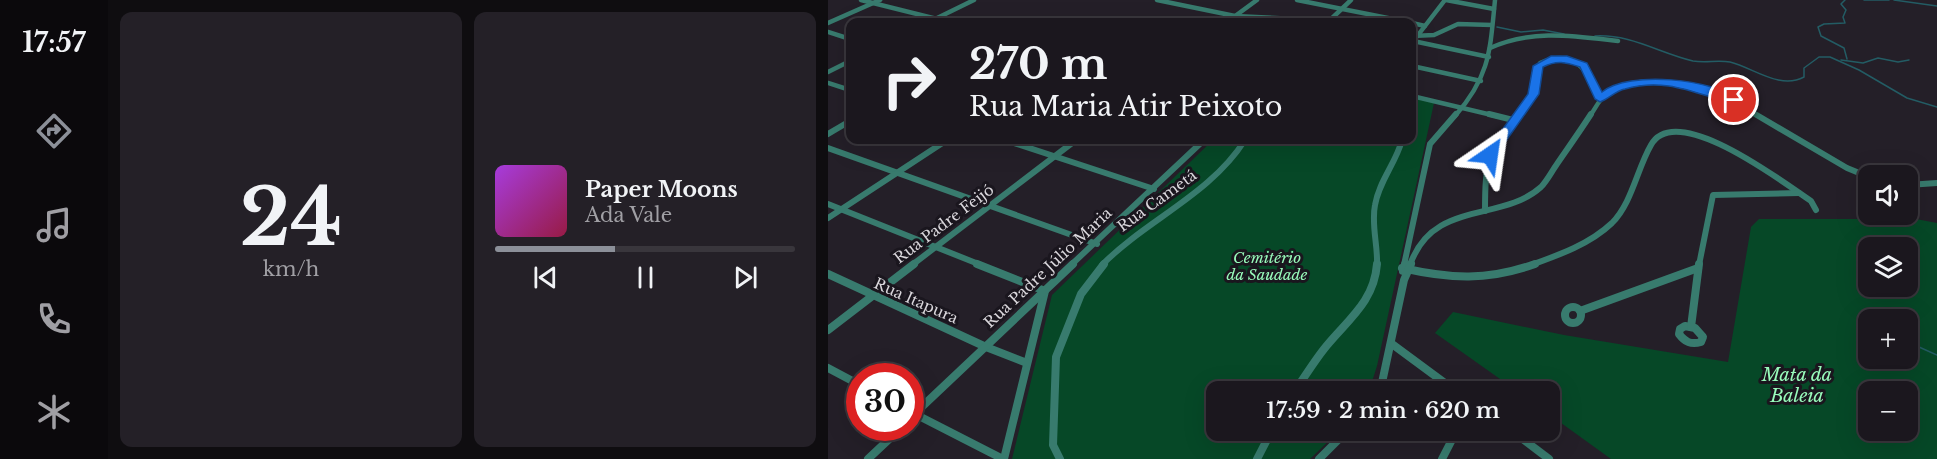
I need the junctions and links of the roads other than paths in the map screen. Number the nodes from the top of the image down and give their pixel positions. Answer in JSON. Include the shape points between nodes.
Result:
{"nodes":[{"id":1,"x":861,"y":0,"type":"edge"},
{"id":2,"x":880,"y":0,"type":"edge"},
{"id":3,"x":974,"y":0,"type":"edge"},
{"id":4,"x":1148,"y":0,"type":"edge"},
{"id":5,"x":1159,"y":0,"type":"edge"},
{"id":6,"x":1257,"y":0,"type":"edge"},
{"id":7,"x":1297,"y":0,"type":"edge"},
{"id":8,"x":1351,"y":0,"type":"edge"},
{"id":9,"x":1446,"y":0,"type":"edge"},
{"id":10,"x":1495,"y":0,"type":"edge"},
{"id":11,"x":873,"y":3,"type":"junction"},
{"id":12,"x":1342,"y":9,"type":"junction"},
{"id":13,"x":1494,"y":9,"type":"junction"},
{"id":14,"x":932,"y":18,"type":"edge"},
{"id":15,"x":938,"y":18,"type":"edge"},
{"id":16,"x":1235,"y":18,"type":"junction"},
{"id":17,"x":1333,"y":18,"type":"edge"},
{"id":18,"x":1386,"y":18,"type":"edge"},
{"id":19,"x":828,"y":23,"type":"edge"},
{"id":20,"x":1416,"y":24,"type":"edge"},
{"id":21,"x":1425,"y":26,"type":"junction"},
{"id":22,"x":1492,"y":26,"type":"junction"},
{"id":23,"x":828,"y":32,"type":"edge"},
{"id":24,"x":1416,"y":36,"type":"edge"},
{"id":25,"x":846,"y":38,"type":"edge"},
{"id":26,"x":1416,"y":39,"type":"edge"},
{"id":27,"x":1416,"y":40,"type":"edge"},
{"id":28,"x":1618,"y":41,"type":"dead end"},
{"id":29,"x":1490,"y":48,"type":"junction"},
{"id":30,"x":1489,"y":57,"type":"junction"},
{"id":31,"x":846,"y":63,"type":"edge"},
{"id":32,"x":1416,"y":67,"type":"edge"},
{"id":33,"x":828,"y":72,"type":"edge"},
{"id":34,"x":1481,"y":81,"type":"junction"},
{"id":35,"x":828,"y":83,"type":"edge"},
{"id":36,"x":846,"y":89,"type":"edge"},
{"id":37,"x":1416,"y":97,"type":"edge"},
{"id":38,"x":1600,"y":99,"type":"junction"},
{"id":39,"x":1462,"y":108,"type":"junction"},
{"id":40,"x":1513,"y":120,"type":"junction"},
{"id":41,"x":846,"y":123,"type":"edge"},
{"id":42,"x":828,"y":134,"type":"edge"},
{"id":43,"x":941,"y":144,"type":"edge"},
{"id":44,"x":1018,"y":144,"type":"edge"},
{"id":45,"x":1071,"y":144,"type":"edge"},
{"id":46,"x":1200,"y":144,"type":"edge"},
{"id":47,"x":1242,"y":144,"type":"edge"},
{"id":48,"x":1401,"y":144,"type":"edge"},
{"id":49,"x":828,"y":148,"type":"edge"},
{"id":50,"x":1055,"y":156,"type":"junction"},
{"id":51,"x":1858,"y":172,"type":"edge"},
{"id":52,"x":896,"y":173,"type":"junction"},
{"id":53,"x":1772,"y":176,"type":"junction"},
{"id":54,"x":1937,"y":183,"type":"edge"},
{"id":55,"x":1918,"y":184,"type":"edge"},
{"id":56,"x":1154,"y":189,"type":"junction"},
{"id":57,"x":1763,"y":193,"type":"junction"},
{"id":58,"x":1799,"y":193,"type":"junction"},
{"id":59,"x":828,"y":204,"type":"edge"},
{"id":60,"x":988,"y":207,"type":"junction"},
{"id":61,"x":840,"y":209,"type":"junction"},
{"id":62,"x":1816,"y":210,"type":"dead end"},
{"id":63,"x":1485,"y":211,"type":"junction"},
{"id":64,"x":828,"y":218,"type":"edge"},
{"id":65,"x":1097,"y":244,"type":"junction"},
{"id":66,"x":934,"y":248,"type":"junction"},
{"id":67,"x":1402,"y":268,"type":"junction"},
{"id":68,"x":1698,"y":268,"type":"junction"},
{"id":69,"x":1411,"y":270,"type":"junction"},
{"id":70,"x":828,"y":274,"type":"edge"},
{"id":71,"x":1404,"y":280,"type":"junction"},
{"id":72,"x":1045,"y":291,"type":"junction"},
{"id":73,"x":871,"y":295,"type":"junction"},
{"id":74,"x":1580,"y":311,"type":"dead end"},
{"id":75,"x":1691,"y":327,"type":"dead end"},
{"id":76,"x":828,"y":330,"type":"edge"},
{"id":77,"x":1392,"y":344,"type":"junction"},
{"id":78,"x":986,"y":347,"type":"junction"},
{"id":79,"x":1027,"y":363,"type":"junction"},
{"id":80,"x":828,"y":368,"type":"edge"},
{"id":81,"x":846,"y":378,"type":"edge"},
{"id":82,"x":1302,"y":381,"type":"edge"},
{"id":83,"x":1383,"y":381,"type":"edge"},
{"id":84,"x":1442,"y":381,"type":"edge"},
{"id":85,"x":924,"y":404,"type":"edge"},
{"id":86,"x":924,"y":421,"type":"edge"},
{"id":87,"x":887,"y":441,"type":"edge"},
{"id":88,"x":1266,"y":441,"type":"edge"},
{"id":89,"x":1337,"y":441,"type":"edge"},
{"id":90,"x":1451,"y":441,"type":"edge"},
{"id":91,"x":1525,"y":441,"type":"edge"},
{"id":92,"x":868,"y":459,"type":"edge"},
{"id":93,"x":1003,"y":459,"type":"edge"},
{"id":94,"x":1060,"y":459,"type":"edge"},
{"id":95,"x":1257,"y":459,"type":"edge"},
{"id":96,"x":1319,"y":459,"type":"edge"},
{"id":97,"x":1442,"y":459,"type":"edge"},
{"id":98,"x":1549,"y":459,"type":"edge"}],
"edges":[{"from":1,"to":11,"type":"street"},
{"from":2,"to":11,"type":"street"},
{"from":3,"to":15,"type":"street"},
{"from":4,"to":16,"type":"street"},
{"from":5,"to":16,"type":"street"},
{"from":6,"to":16,"type":"street"},
{"from":7,"to":12,"type":"street"},
{"from":8,"to":12,"type":"street"},
{"from":9,"to":13,"type":"street"},
{"from":9,"to":21,"type":"street"},
{"from":10,"to":13,"type":"street"},
{"from":11,"to":14,"type":"street"},
{"from":11,"to":19,"type":"street"},
{"from":12,"to":17,"type":"street"},
{"from":12,"to":18,"type":"street"},
{"from":13,"to":22,"type":"street"},
{"from":20,"to":21,"type":"street"},
{"from":21,"to":24,"type":"street"},
{"from":22,"to":26,"type":"street","via":[[1460,26],[1439,36]]},
{"from":22,"to":29,"type":"street"},
{"from":23,"to":25,"type":"street"},
{"from":27,"to":30,"type":"street"},
{"from":28,"to":29,"type":"street","via":[[1531,35]]},
{"from":29,"to":30,"type":"street"},
{"from":30,"to":34,"type":"street"},
{"from":31,"to":33,"type":"street"},
{"from":32,"to":34,"type":"street"},
{"from":34,"to":39,"type":"street"},
{"from":35,"to":36,"type":"street"},
{"from":37,"to":39,"type":"street"},
{"from":38,"to":40,"type":"street","via":[[1587,70],[1579,63],[1567,59],[1544,61],[1538,66],[1533,94]]},
{"from":38,"to":51,"type":"street","via":[[1617,88],[1647,82],[1704,89],[1734,100]]},
{"from":38,"to":63,"type":"street","via":[[1542,187]]},
{"from":39,"to":40,"type":"street"},
{"from":39,"to":67,"type":"street","via":[[1430,144]]},
{"from":40,"to":63,"type":"street","via":[[1487,163]]},
{"from":41,"to":42,"type":"street"},
{"from":43,"to":52,"type":"street"},
{"from":44,"to":50,"type":"street"},
{"from":45,"to":50,"type":"street","name":"Rua Padre Feijó"},
{"from":46,"to":56,"type":"street","name":"Rua Padre Júlio Maria"},
{"from":47,"to":94,"type":"street","name":"Rua Cametá","via":[[1197,194],[1118,249],[1081,294],[1056,357],[1053,445]]},
{"from":48,"to":82,"type":"street","via":[[1399,156],[1382,180],[1375,200],[1377,266],[1373,289],[1358,316],[1329,344]]},
{"from":49,"to":52,"type":"street"},
{"from":50,"to":56,"type":"street"},
{"from":50,"to":60,"type":"street","name":"Rua Padre Feijó"},
{"from":52,"to":60,"type":"street"},
{"from":52,"to":61,"type":"street"},
{"from":53,"to":57,"type":"street","via":[[1775,187]]},
{"from":53,"to":58,"type":"street"},
{"from":53,"to":69,"type":"street","via":[[1706,136],[1669,132],[1652,142],[1616,217],[1587,243],[1486,276]]},
{"from":54,"to":55,"type":"street"},
{"from":56,"to":65,"type":"street","name":"Rua Padre Júlio Maria"},
{"from":57,"to":58,"type":"street"},
{"from":57,"to":68,"type":"street","via":[[1713,195]]},
{"from":58,"to":62,"type":"street"},
{"from":59,"to":61,"type":"street"},
{"from":60,"to":65,"type":"street"},
{"from":60,"to":66,"type":"street","name":"Rua Padre Feijó"},
{"from":61,"to":64,"type":"street"},
{"from":61,"to":66,"type":"street"},
{"from":63,"to":69,"type":"street","via":[[1448,224],[1423,239],[1412,259]]},
{"from":65,"to":72,"type":"street","name":"Rua Padre Júlio Maria"},
{"from":66,"to":72,"type":"street"},
{"from":66,"to":73,"type":"street","name":"Rua Padre Feijó"},
{"from":67,"to":69,"type":"street"},
{"from":67,"to":71,"type":"street"},
{"from":68,"to":74,"type":"street"},
{"from":68,"to":75,"type":"street"},
{"from":69,"to":71,"type":"street"},
{"from":70,"to":73,"type":"street","name":"Rua Itapura"},
{"from":71,"to":77,"type":"street"},
{"from":72,"to":78,"type":"street","name":"Rua Padre Júlio Maria"},
{"from":72,"to":79,"type":"street"},
{"from":73,"to":76,"type":"street","name":"Rua Padre Feijó"},
{"from":73,"to":78,"type":"street","name":"Rua Itapura"},
{"from":77,"to":83,"type":"street"},
{"from":77,"to":84,"type":"street"},
{"from":78,"to":79,"type":"street","name":"Rua Itapura"},
{"from":78,"to":85,"type":"street","name":"Rua Padre Júlio Maria"},
{"from":79,"to":93,"type":"street"},
{"from":80,"to":81,"type":"street"},
{"from":86,"to":93,"type":"street"},
{"from":87,"to":92,"type":"street"},
{"from":88,"to":95,"type":"street"},
{"from":89,"to":96,"type":"street"},
{"from":90,"to":97,"type":"street"},
{"from":91,"to":98,"type":"street"}]}
